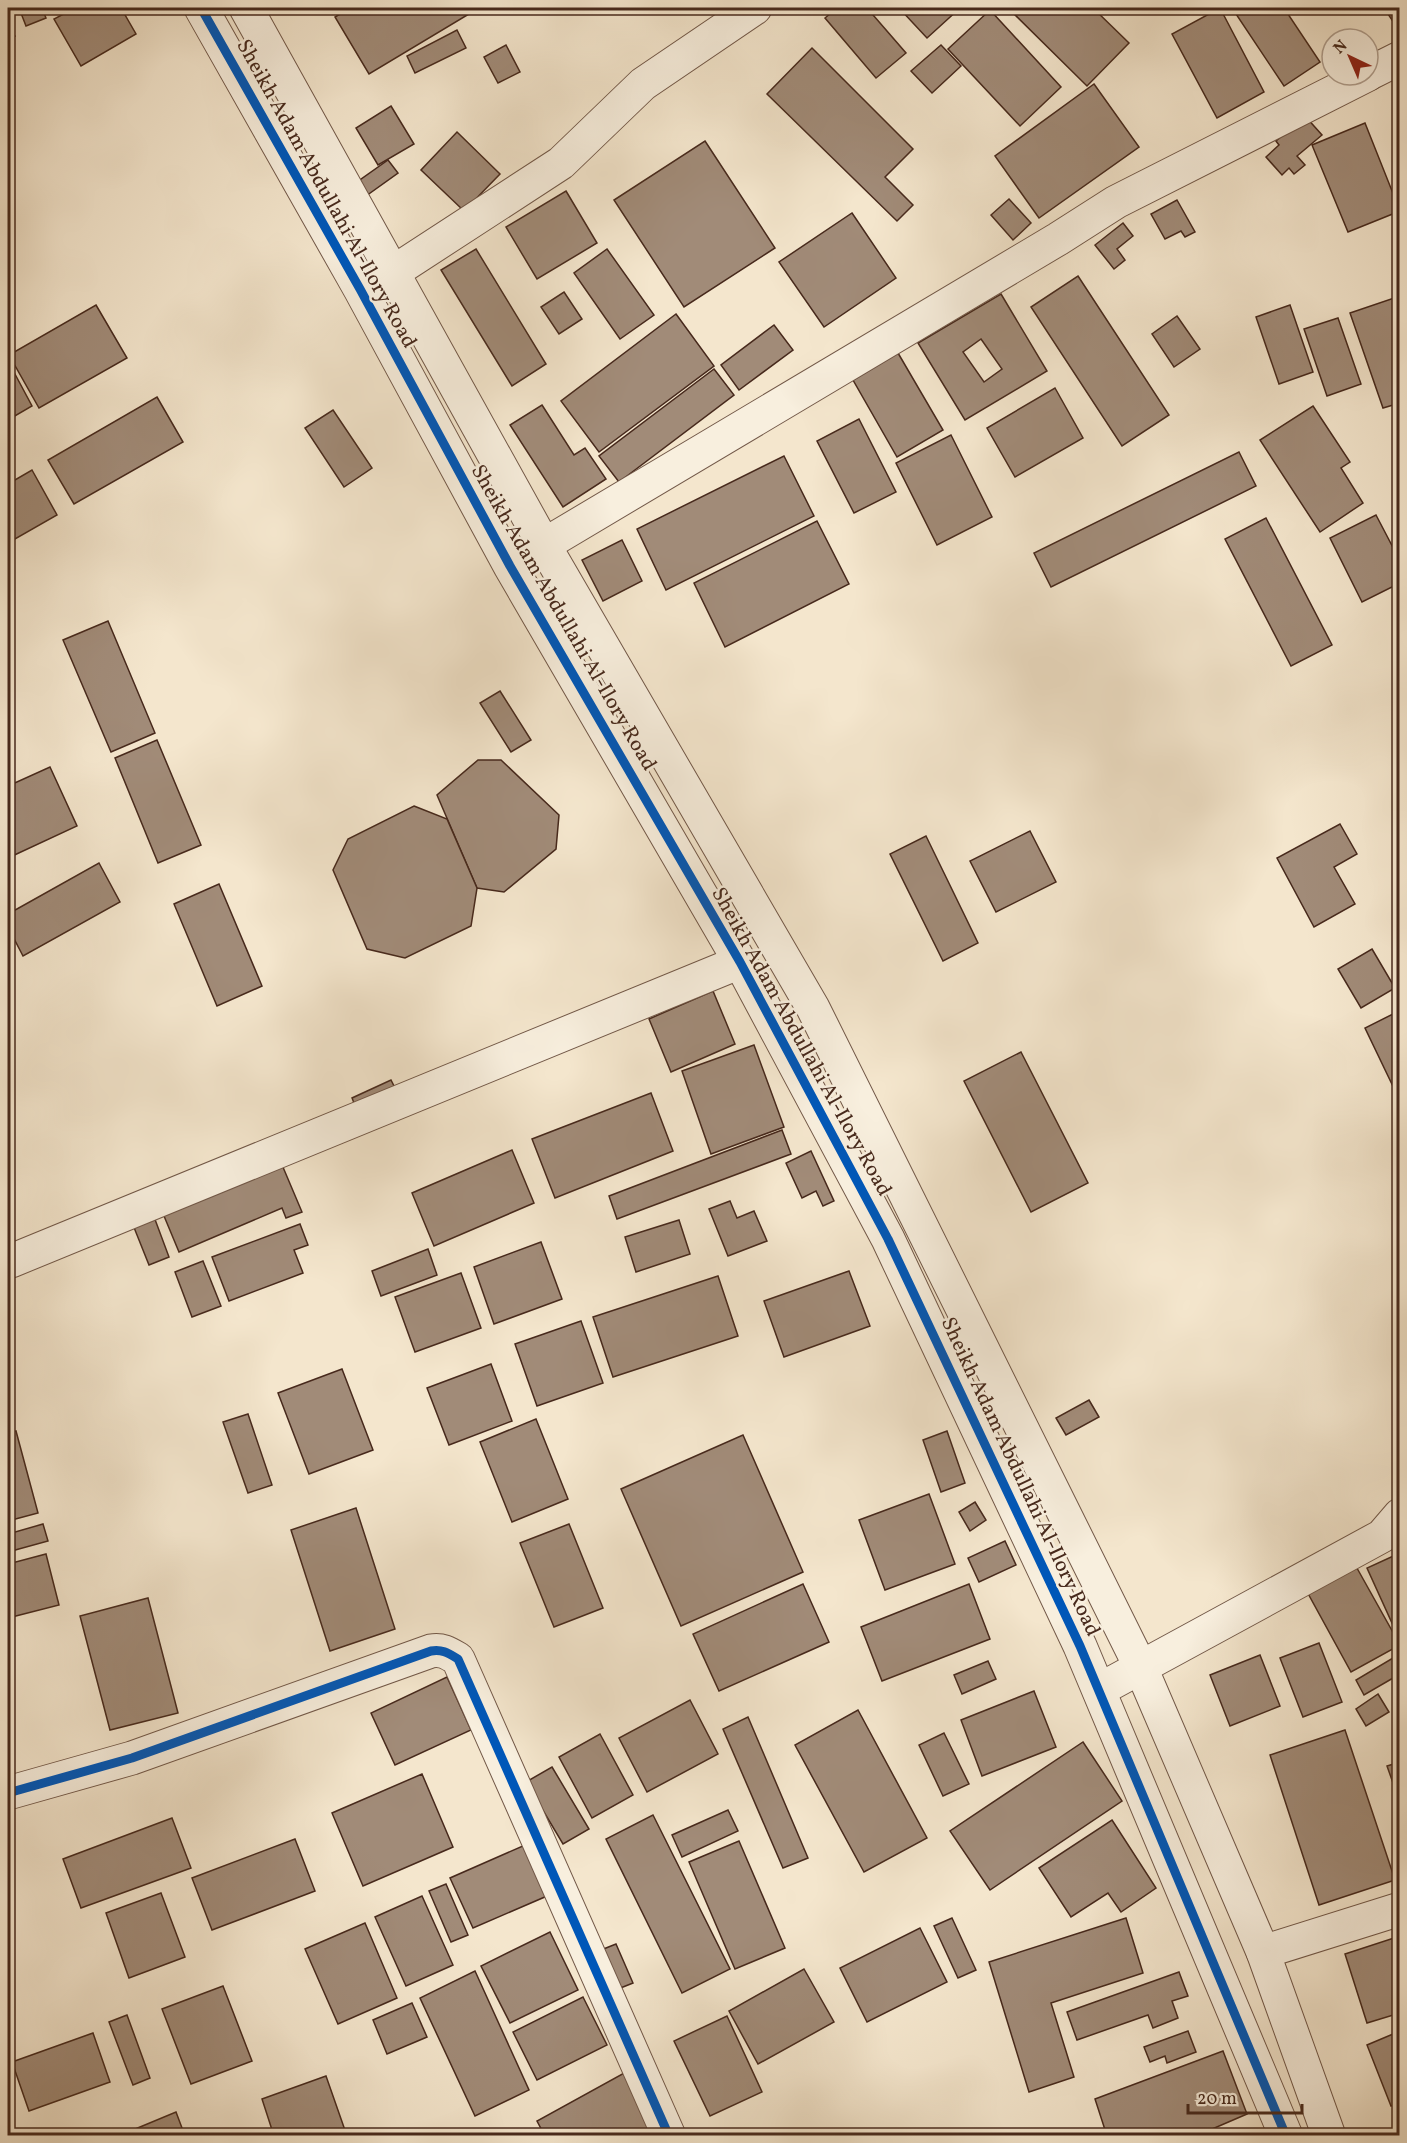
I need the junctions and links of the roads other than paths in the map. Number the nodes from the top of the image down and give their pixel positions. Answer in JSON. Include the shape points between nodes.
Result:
{"nodes":[{"id":1,"x":201,"y":8,"type":"edge"},
{"id":2,"x":246,"y":8,"type":"edge"},
{"id":3,"x":755,"y":8,"type":"edge"},
{"id":4,"x":1400,"y":58,"type":"edge"},
{"id":5,"x":1380,"y":68,"type":"edge"},
{"id":6,"x":1343,"y":87,"type":"edge"},
{"id":7,"x":392,"y":273,"type":"junction"},
{"id":8,"x":544,"y":545,"type":"junction"},
{"id":9,"x":740,"y":962,"type":"junction"},
{"id":10,"x":10,"y":1261,"type":"dead end"},
{"id":11,"x":1400,"y":1515,"type":"edge"},
{"id":12,"x":1141,"y":1668,"type":"junction"},
{"id":13,"x":1099,"y":1690,"type":"junction"},
{"id":14,"x":8,"y":1793,"type":"edge"},
{"id":15,"x":1400,"y":1909,"type":"edge"},
{"id":16,"x":1263,"y":1952,"type":"junction"},
{"id":17,"x":669,"y":2136,"type":"edge"},
{"id":18,"x":1286,"y":2136,"type":"edge"},
{"id":19,"x":1329,"y":2136,"type":"edge"}],
"edges":[{"from":1,"to":9,"type":"street","name":"Sheikh Adam Abdullahi Al-Ilory Road","via":[[510,566]]},
{"from":2,"to":7,"type":"street","name":"Sheikh Adam Abdullahi Al-Ilory Road"},
{"from":3,"to":7,"type":"street","via":[[643,84],[561,163]]},
{"from":4,"to":5,"type":"street"},
{"from":6,"to":8,"type":"street","via":[[1116,202]]},
{"from":7,"to":8,"type":"street","name":"Sheikh Adam Abdullahi Al-Ilory Road"},
{"from":8,"to":12,"type":"street","name":"Sheikh Adam Abdullahi Al-Ilory Road","via":[[813,1008]]},
{"from":9,"to":10,"type":"street"},
{"from":9,"to":13,"type":"street","name":"Sheikh Adam Abdullahi Al-Ilory Road","via":[[888,1239]]},
{"from":11,"to":12,"type":"street","via":[[1382,1536]]},
{"from":12,"to":13,"type":"street"},
{"from":12,"to":16,"type":"street","name":"Sheikh Adam Abdullahi Al-Ilory Road"},
{"from":13,"to":18,"type":"street","name":"Sheikh Adam Abdullahi Al-Ilory Road"},
{"from":14,"to":17,"type":"street","via":[[132,1758],[440,1649],[458,1659]]},
{"from":15,"to":16,"type":"street"},
{"from":16,"to":19,"type":"street","name":"Sheikh Adam Abdullahi Al-Ilory Road"}]}
